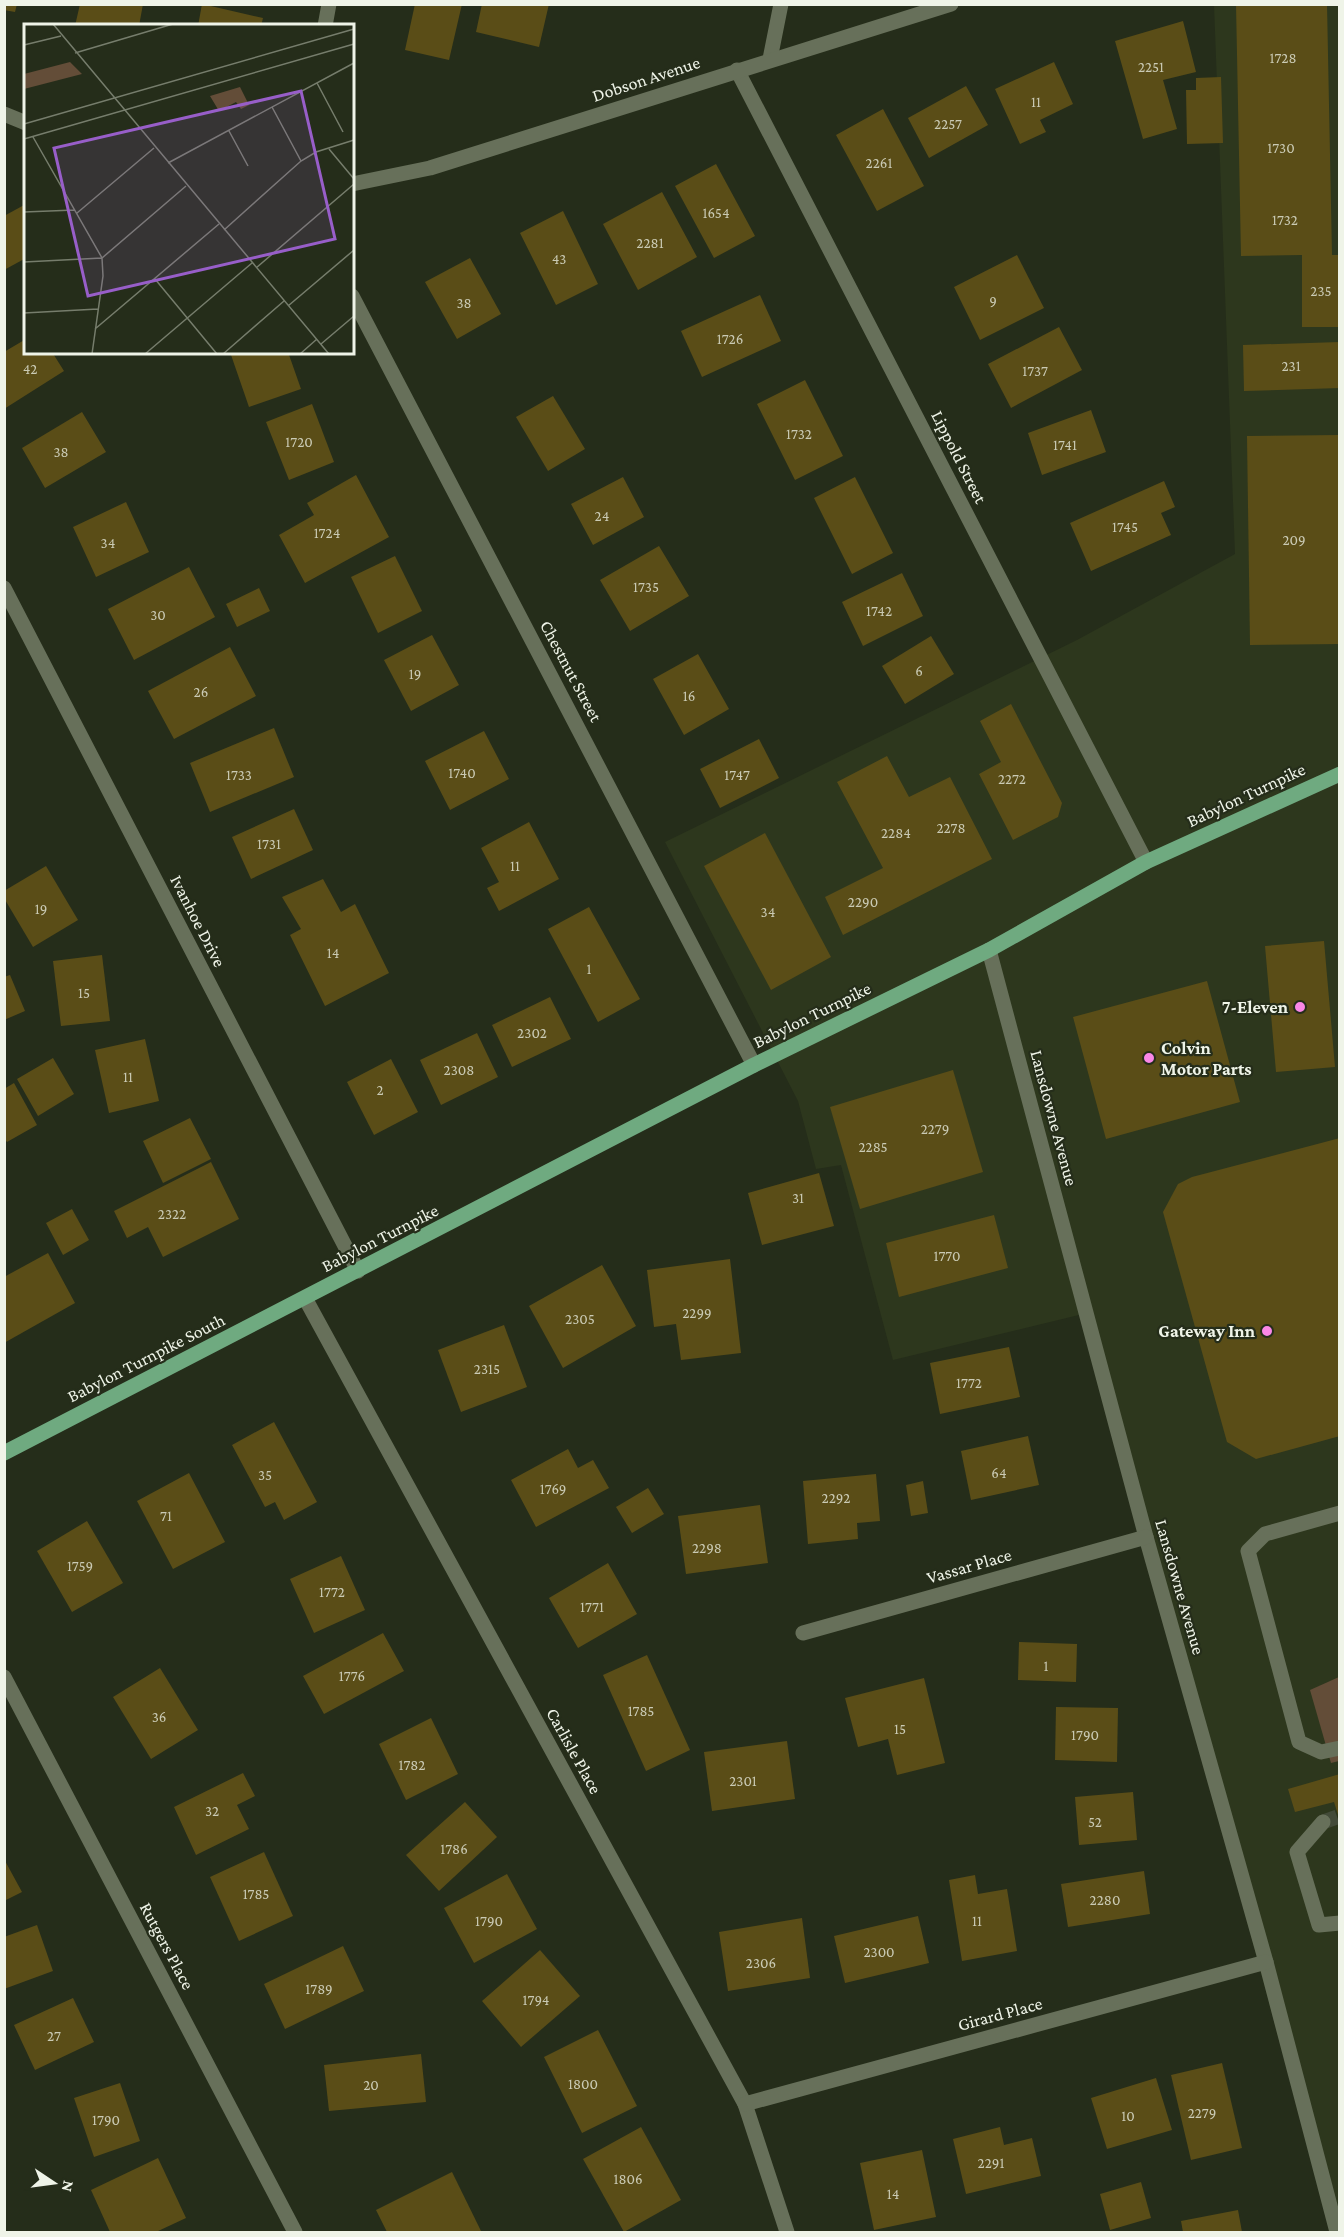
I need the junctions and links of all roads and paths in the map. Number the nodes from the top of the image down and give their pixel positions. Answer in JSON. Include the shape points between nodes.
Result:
{"nodes":[{"id":1,"x":329,"y":4,"type":"edge"},
{"id":2,"x":780,"y":4,"type":"edge"},
{"id":3,"x":951,"y":4,"type":"edge"},
{"id":4,"x":325,"y":24,"type":"edge"},
{"id":5,"x":770,"y":59,"type":"junction"},
{"id":6,"x":737,"y":70,"type":"junction"},
{"id":7,"x":4,"y":114,"type":"edge"},
{"id":8,"x":24,"y":122,"type":"edge"},
{"id":9,"x":354,"y":184,"type":"edge"},
{"id":10,"x":354,"y":300,"type":"edge"},
{"id":11,"x":4,"y":588,"type":"edge"},
{"id":12,"x":11,"y":616,"type":"edge"},
{"id":13,"x":1340,"y":774,"type":"edge"},
{"id":14,"x":1146,"y":862,"type":"junction"},
{"id":15,"x":989,"y":950,"type":"junction"},
{"id":16,"x":754,"y":1065,"type":"junction"},
{"id":17,"x":358,"y":1271,"type":"junction"},
{"id":18,"x":305,"y":1298,"type":"junction"},
{"id":19,"x":4,"y":1453,"type":"edge"},
{"id":20,"x":1340,"y":1513,"type":"edge"},
{"id":21,"x":1146,"y":1537,"type":"junction"},
{"id":22,"x":803,"y":1633,"type":"dead end"},
{"id":23,"x":4,"y":1677,"type":"edge"},
{"id":24,"x":1340,"y":1748,"type":"edge"},
{"id":25,"x":1323,"y":1822,"type":"tunnel mouth"},
{"id":26,"x":1340,"y":1923,"type":"edge"},
{"id":27,"x":1266,"y":1962,"type":"junction"},
{"id":28,"x":745,"y":2104,"type":"junction"},
{"id":29,"x":295,"y":2232,"type":"edge"},
{"id":30,"x":787,"y":2232,"type":"edge"},
{"id":31,"x":1337,"y":2232,"type":"edge"}],
"edges":[{"from":1,"to":4,"type":"street"},
{"from":2,"to":5,"type":"street"},
{"from":3,"to":5,"type":"street","name":"Dobson Avenue"},
{"from":5,"to":6,"type":"street","name":"Dobson Avenue"},
{"from":6,"to":9,"type":"street","name":"Dobson Avenue","via":[[430,168]]},
{"from":6,"to":14,"type":"street","name":"Lippold Street"},
{"from":7,"to":8,"type":"street"},
{"from":10,"to":16,"type":"street","name":"Chestnut Street"},
{"from":11,"to":12,"type":"street","name":"Ivanhoe Drive"},
{"from":12,"to":17,"type":"street","name":"Ivanhoe Drive"},
{"from":13,"to":14,"type":"main road","name":"Babylon Turnpike"},
{"from":14,"to":15,"type":"main road","name":"Babylon Turnpike"},
{"from":15,"to":16,"type":"main road","name":"Babylon Turnpike"},
{"from":15,"to":21,"type":"street","name":"Lansdowne Avenue"},
{"from":16,"to":17,"type":"main road","name":"Babylon Turnpike"},
{"from":17,"to":18,"type":"main road","name":"Babylon Turnpike"},
{"from":18,"to":19,"type":"main road","name":"Babylon Turnpike South"},
{"from":18,"to":28,"type":"street","name":"Carlisle Place"},
{"from":20,"to":24,"type":"street","via":[[1265,1534],[1248,1551],[1299,1742],[1321,1752]]},
{"from":21,"to":22,"type":"street","name":"Vassar Place"},
{"from":21,"to":27,"type":"street","name":"Lansdowne Avenue"},
{"from":23,"to":29,"type":"street","name":"Rutgers Place"},
{"from":25,"to":26,"type":"street","via":[[1297,1852],[1319,1925]]},
{"from":27,"to":28,"type":"street","name":"Girard Place"},
{"from":27,"to":31,"type":"street","name":"Lansdowne Avenue"},
{"from":28,"to":30,"type":"street","name":"Carlisle Place"}]}
